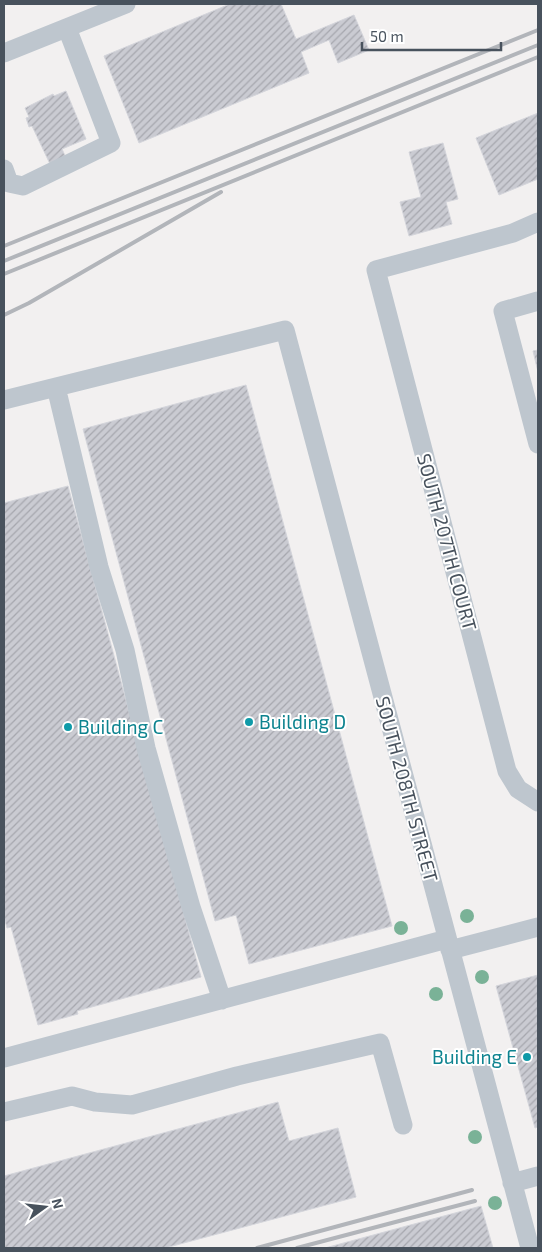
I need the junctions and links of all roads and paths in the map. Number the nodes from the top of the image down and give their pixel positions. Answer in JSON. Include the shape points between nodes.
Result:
{"nodes":[{"id":1,"x":126,"y":4,"type":"edge"},
{"id":2,"x":67,"y":28,"type":"junction"},
{"id":3,"x":4,"y":53,"type":"edge"},
{"id":4,"x":4,"y":168,"type":"edge"},
{"id":5,"x":538,"y":222,"type":"edge"},
{"id":6,"x":538,"y":301,"type":"edge"},
{"id":7,"x":56,"y":387,"type":"junction"},
{"id":8,"x":4,"y":400,"type":"edge"},
{"id":9,"x":538,"y":444,"type":"edge"},
{"id":10,"x":537,"y":802,"type":"edge"},
{"id":11,"x":538,"y":927,"type":"edge"},
{"id":12,"x":449,"y":945,"type":"junction"},
{"id":13,"x":222,"y":1000,"type":"junction"},
{"id":14,"x":4,"y":1058,"type":"edge"},
{"id":15,"x":4,"y":1112,"type":"edge"},
{"id":16,"x":403,"y":1124,"type":"dead end"},
{"id":17,"x":538,"y":1176,"type":"edge"},
{"id":18,"x":512,"y":1183,"type":"junction"},
{"id":19,"x":530,"y":1248,"type":"edge"}],
"edges":[{"from":1,"to":2,"type":"street"},
{"from":2,"to":3,"type":"street"},
{"from":2,"to":4,"type":"street","via":[[111,143],[23,186],[9,183]]},
{"from":5,"to":10,"type":"street","name":"SOUTH 207TH COURT","via":[[513,233],[376,270],[507,771],[518,789]]},
{"from":6,"to":9,"type":"street","via":[[503,311]]},
{"from":7,"to":8,"type":"street"},
{"from":7,"to":12,"type":"street","name":"SOUTH 208TH STREET","via":[[285,330]]},
{"from":7,"to":13,"type":"street","via":[[99,567],[138,702],[146,748],[191,907]]},
{"from":11,"to":12,"type":"street"},
{"from":12,"to":13,"type":"street"},
{"from":12,"to":18,"type":"street","name":"SOUTH 208TH STREET"},
{"from":13,"to":14,"type":"street"},
{"from":15,"to":16,"type":"street","via":[[72,1096],[95,1102],[132,1105],[237,1076],[380,1043]]},
{"from":17,"to":18,"type":"street"},
{"from":18,"to":19,"type":"street","name":"SOUTH 208TH STREET"}]}
